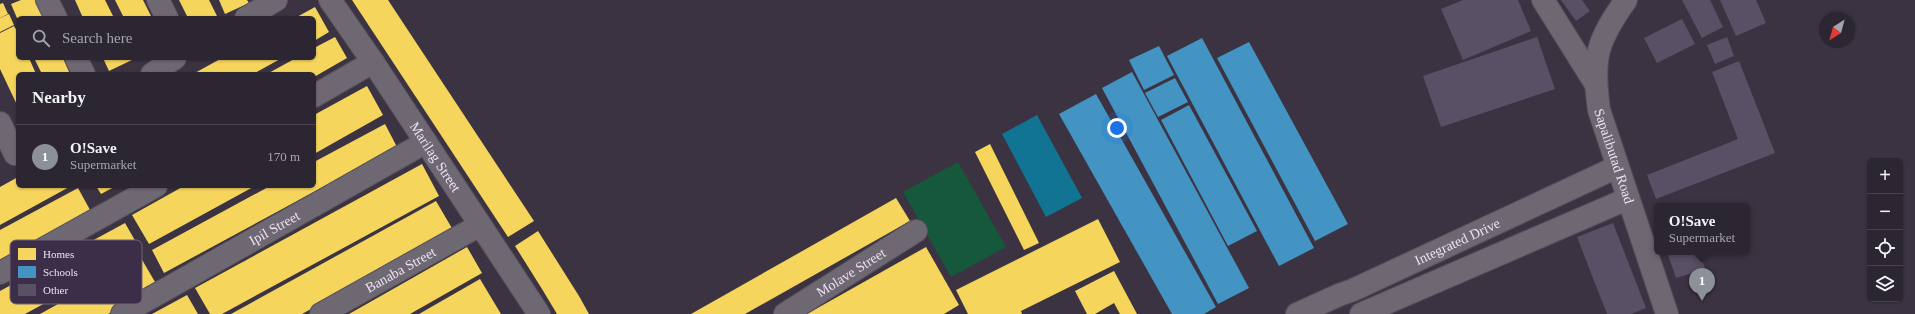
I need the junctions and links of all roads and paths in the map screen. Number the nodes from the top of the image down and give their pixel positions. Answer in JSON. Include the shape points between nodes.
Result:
{"nodes":[{"id":1,"x":47,"y":0,"type":"edge"},
{"id":2,"x":158,"y":0,"type":"edge"},
{"id":3,"x":330,"y":0,"type":"edge"},
{"id":4,"x":1543,"y":0,"type":"edge"},
{"id":5,"x":1626,"y":0,"type":"edge"},
{"id":6,"x":270,"y":2,"type":"edge"},
{"id":7,"x":55,"y":16,"type":"edge"},
{"id":8,"x":166,"y":16,"type":"edge"},
{"id":9,"x":249,"y":16,"type":"edge"},
{"id":10,"x":77,"y":60,"type":"edge"},
{"id":11,"x":172,"y":60,"type":"edge"},
{"id":12,"x":373,"y":62,"type":"junction"},
{"id":13,"x":83,"y":72,"type":"edge"},
{"id":14,"x":155,"y":72,"type":"edge"},
{"id":15,"x":1595,"y":83,"type":"junction"},
{"id":16,"x":316,"y":95,"type":"edge"},
{"id":17,"x":0,"y":123,"type":"edge"},
{"id":18,"x":426,"y":142,"type":"junction"},
{"id":19,"x":11,"y":156,"type":"edge"},
{"id":20,"x":1617,"y":167,"type":"junction"},
{"id":21,"x":152,"y":188,"type":"edge"},
{"id":22,"x":1628,"y":199,"type":"junction"},
{"id":23,"x":480,"y":225,"type":"junction"},
{"id":24,"x":916,"y":231,"type":"dead end"},
{"id":25,"x":59,"y":240,"type":"edge"},
{"id":26,"x":10,"y":267,"type":"edge"},
{"id":27,"x":0,"y":273,"type":"edge"},
{"id":28,"x":1338,"y":295,"type":"junction"},
{"id":29,"x":142,"y":303,"type":"edge"},
{"id":30,"x":140,"y":304,"type":"edge"},
{"id":31,"x":530,"y":311,"type":"edge"},
{"id":32,"x":122,"y":314,"type":"edge"},
{"id":33,"x":321,"y":314,"type":"edge"},
{"id":34,"x":785,"y":314,"type":"edge"},
{"id":35,"x":1297,"y":314,"type":"edge"},
{"id":36,"x":1351,"y":314,"type":"edge"},
{"id":37,"x":1360,"y":314,"type":"edge"},
{"id":38,"x":1667,"y":314,"type":"edge"}],
"edges":[{"from":1,"to":7,"type":"street"},
{"from":2,"to":8,"type":"street"},
{"from":3,"to":12,"type":"street","name":"Marilag Street"},
{"from":4,"to":15,"type":"street"},
{"from":5,"to":15,"type":"street","name":"Sapalibutad Road","via":[[1608,25],[1598,47]]},
{"from":6,"to":9,"type":"street"},
{"from":10,"to":13,"type":"street"},
{"from":11,"to":14,"type":"street"},
{"from":12,"to":16,"type":"street"},
{"from":12,"to":18,"type":"street","name":"Marilag Street"},
{"from":15,"to":20,"type":"street","name":"Sapalibutad Road","via":[[1599,110]]},
{"from":17,"to":19,"type":"street"},
{"from":18,"to":23,"type":"street","name":"Marilag Street"},
{"from":18,"to":29,"type":"street","name":"Ipil Street"},
{"from":20,"to":22,"type":"street","name":"Sapalibutad Road"},
{"from":20,"to":28,"type":"street","name":"Integrated Drive"},
{"from":21,"to":25,"type":"street"},
{"from":22,"to":37,"type":"street","name":"Integrated Drive"},
{"from":22,"to":38,"type":"street","name":"Sapalibutad Road"},
{"from":23,"to":31,"type":"street","name":"Marilag Street"},
{"from":23,"to":33,"type":"street","name":"Banaba Street"},
{"from":24,"to":34,"type":"street","name":"Molave Street"},
{"from":26,"to":27,"type":"street"},
{"from":28,"to":35,"type":"street","name":"Integrated Drive"},
{"from":28,"to":36,"type":"street"},
{"from":30,"to":32,"type":"street","name":"Ipil Street"}]}
